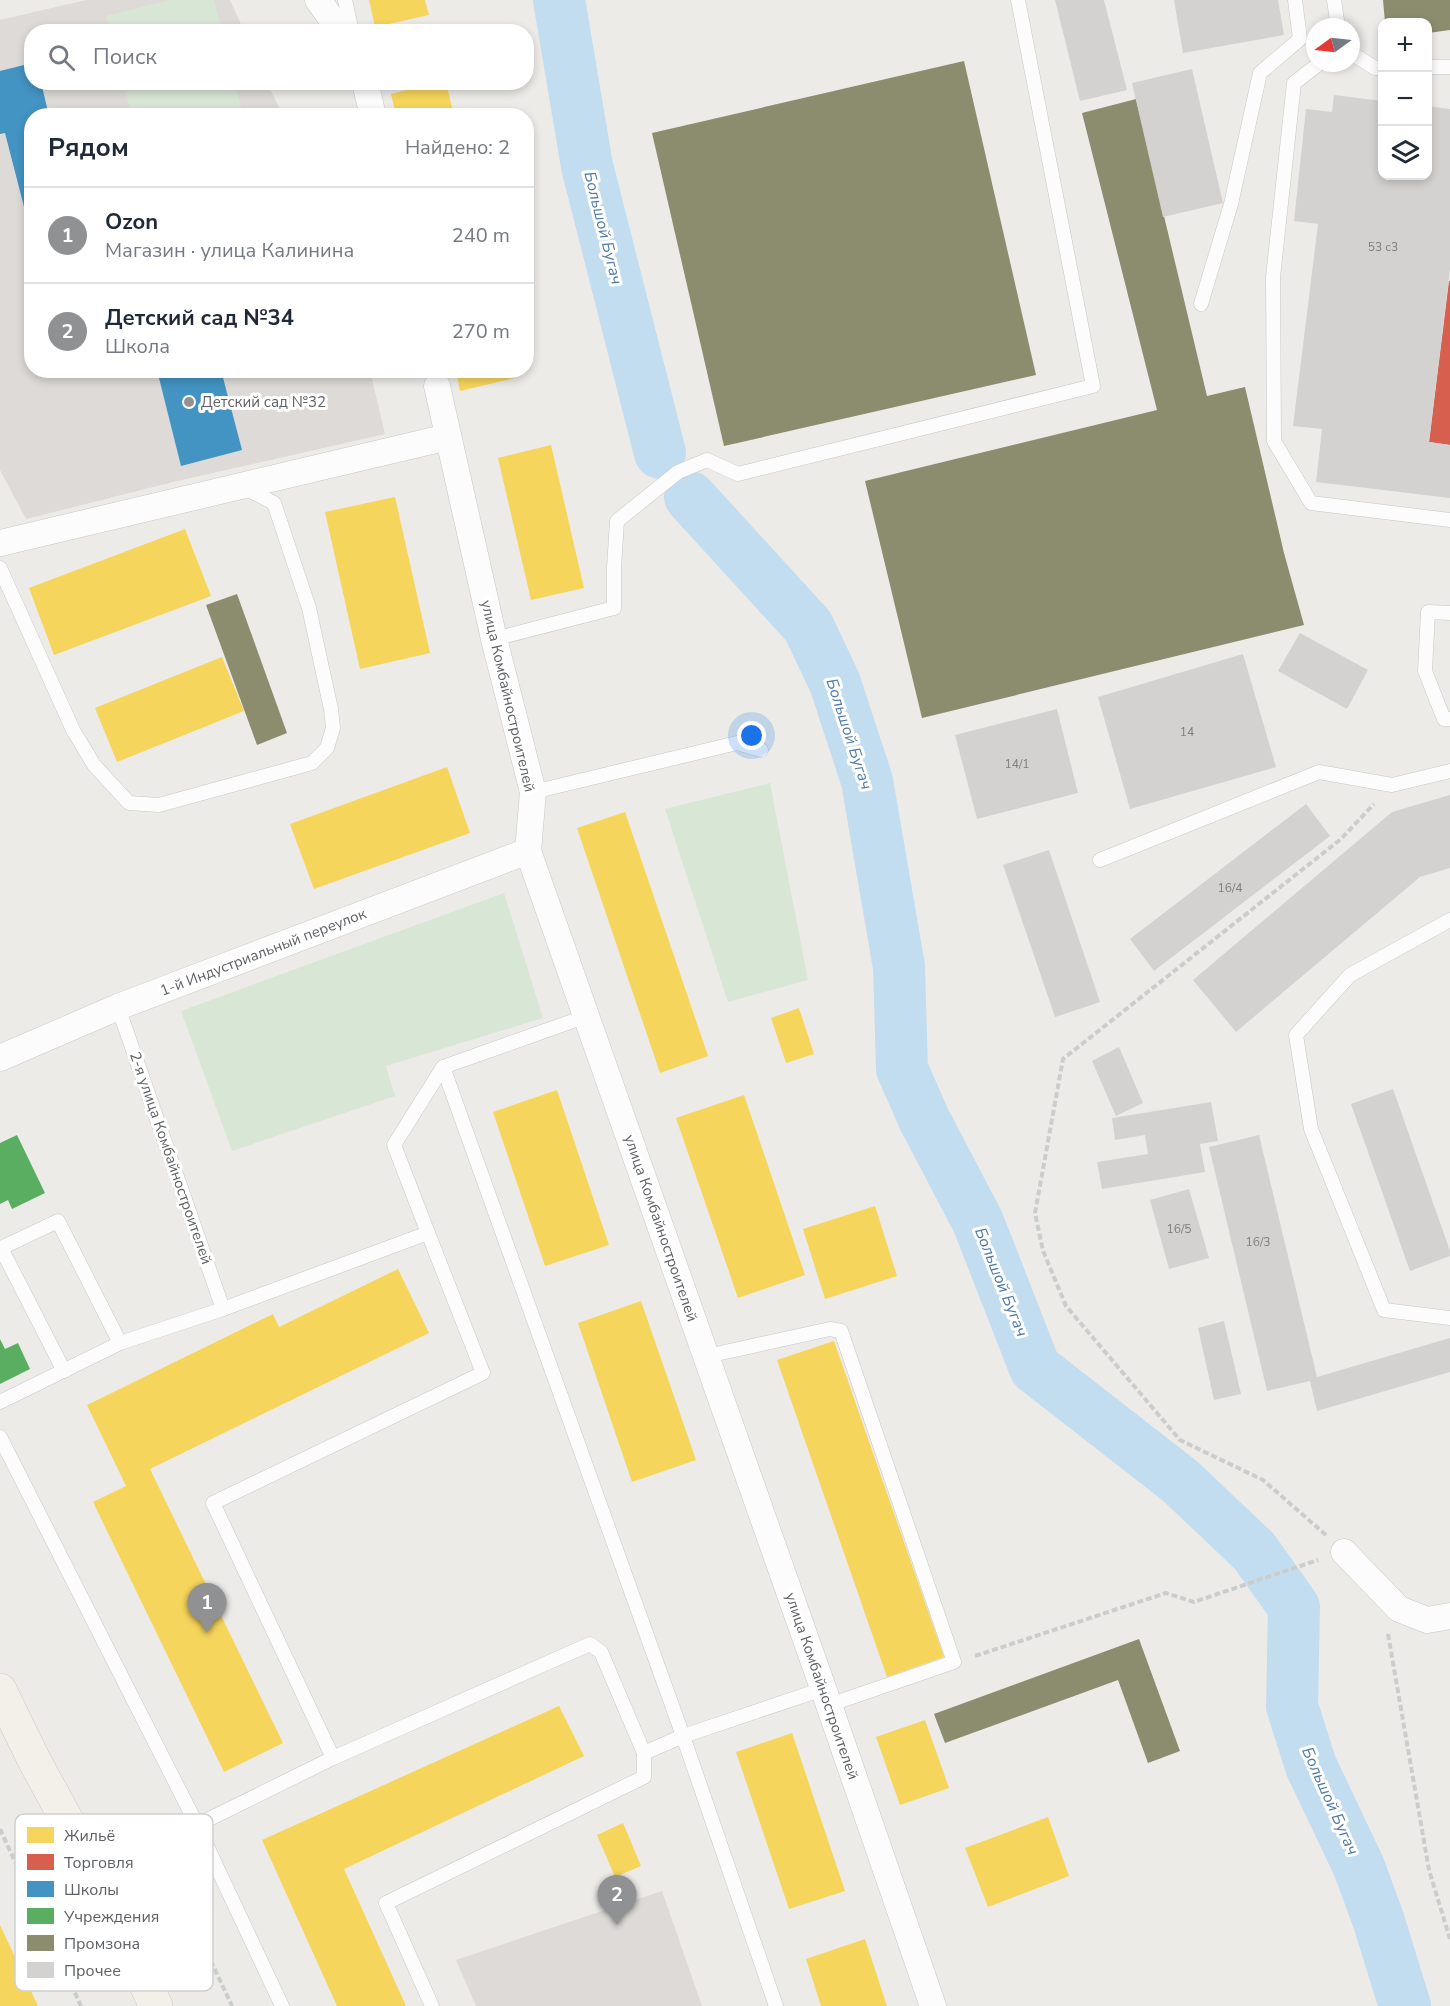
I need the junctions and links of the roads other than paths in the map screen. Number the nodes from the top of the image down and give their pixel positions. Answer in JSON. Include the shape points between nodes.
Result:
{"nodes":[{"id":1,"x":318,"y":0,"type":"edge"},
{"id":2,"x":345,"y":0,"type":"edge"},
{"id":3,"x":1018,"y":0,"type":"edge"},
{"id":4,"x":1295,"y":0,"type":"edge"},
{"id":5,"x":1334,"y":0,"type":"edge"},
{"id":6,"x":1337,"y":18,"type":"edge"},
{"id":7,"x":335,"y":24,"type":"edge"},
{"id":8,"x":350,"y":24,"type":"edge"},
{"id":9,"x":1360,"y":59,"type":"edge"},
{"id":10,"x":1450,"y":67,"type":"edge"},
{"id":11,"x":1378,"y":68,"type":"edge"},
{"id":12,"x":1432,"y":68,"type":"edge"},
{"id":13,"x":1308,"y":72,"type":"edge"},
{"id":14,"x":367,"y":90,"type":"edge"},
{"id":15,"x":371,"y":108,"type":"edge"},
{"id":16,"x":1201,"y":304,"type":"dead end"},
{"id":17,"x":437,"y":386,"type":"dead end"},
{"id":18,"x":448,"y":437,"type":"junction"},
{"id":19,"x":241,"y":486,"type":"junction"},
{"id":20,"x":1450,"y":520,"type":"edge"},
{"id":21,"x":0,"y":543,"type":"edge"},
{"id":22,"x":0,"y":568,"type":"edge"},
{"id":23,"x":1450,"y":613,"type":"edge"},
{"id":24,"x":494,"y":639,"type":"junction"},
{"id":25,"x":1450,"y":719,"type":"edge"},
{"id":26,"x":761,"y":750,"type":"dead end"},
{"id":27,"x":1450,"y":771,"type":"edge"},
{"id":28,"x":532,"y":792,"type":"junction"},
{"id":29,"x":528,"y":851,"type":"junction"},
{"id":30,"x":1100,"y":860,"type":"dead end"},
{"id":31,"x":1450,"y":920,"type":"edge"},
{"id":32,"x":118,"y":1007,"type":"junction"},
{"id":33,"x":587,"y":1016,"type":"junction"},
{"id":34,"x":0,"y":1058,"type":"edge"},
{"id":35,"x":443,"y":1067,"type":"junction"},
{"id":36,"x":428,"y":1233,"type":"junction"},
{"id":37,"x":223,"y":1309,"type":"junction"},
{"id":38,"x":1450,"y":1318,"type":"edge"},
{"id":39,"x":120,"y":1343,"type":"junction"},
{"id":40,"x":707,"y":1356,"type":"junction"},
{"id":41,"x":64,"y":1371,"type":"junction"},
{"id":42,"x":0,"y":1402,"type":"edge"},
{"id":43,"x":0,"y":1437,"type":"edge"},
{"id":44,"x":1344,"y":1552,"type":"road end"},
{"id":45,"x":1450,"y":1616,"type":"edge"},
{"id":46,"x":0,"y":1690,"type":"edge"},
{"id":47,"x":826,"y":1697,"type":"junction"},
{"id":48,"x":683,"y":1736,"type":"junction"},
{"id":49,"x":644,"y":1753,"type":"junction"},
{"id":50,"x":333,"y":1758,"type":"junction"},
{"id":51,"x":63,"y":1814,"type":"edge"},
{"id":52,"x":191,"y":1814,"type":"edge"},
{"id":53,"x":213,"y":1817,"type":"edge"},
{"id":54,"x":213,"y":1859,"type":"edge"},
{"id":55,"x":149,"y":1991,"type":"edge"},
{"id":56,"x":156,"y":2006,"type":"edge"},
{"id":57,"x":282,"y":2006,"type":"edge"},
{"id":58,"x":432,"y":2006,"type":"edge"},
{"id":59,"x":776,"y":2006,"type":"edge"},
{"id":60,"x":933,"y":2006,"type":"edge"}],
"edges":[{"from":1,"to":7,"type":"street"},
{"from":2,"to":8,"type":"lane"},
{"from":3,"to":24,"type":"lane","via":[[1093,386],[738,474],[707,460],[678,472],[617,521],[614,608]]},
{"from":4,"to":16,"type":"lane","via":[[1300,39],[1260,73],[1231,204]]},
{"from":5,"to":6,"type":"lane"},
{"from":9,"to":11,"type":"lane"},
{"from":10,"to":12,"type":"lane"},
{"from":13,"to":20,"type":"lane","via":[[1294,83],[1273,277],[1274,441],[1311,503]]},
{"from":14,"to":15,"type":"street"},
{"from":17,"to":18,"type":"street","name":"улица Комбайностроителей"},
{"from":18,"to":19,"type":"street"},
{"from":18,"to":24,"type":"street","name":"улица Комбайностроителей"},
{"from":19,"to":21,"type":"street"},
{"from":19,"to":22,"type":"lane","via":[[274,503],[309,608],[333,728],[327,748],[312,764],[159,805],[129,803],[94,765],[73,730]]},
{"from":23,"to":25,"type":"lane","via":[[1428,612],[1425,671],[1444,719]]},
{"from":24,"to":28,"type":"street","name":"улица Комбайностроителей"},
{"from":26,"to":28,"type":"lane","via":[[737,743]]},
{"from":27,"to":30,"type":"lane","via":[[1392,785],[1319,772]]},
{"from":28,"to":29,"type":"street","name":"улица Комбайностроителей"},
{"from":29,"to":32,"type":"street","name":"1-й Индустриальный переулок"},
{"from":29,"to":33,"type":"street","name":"улица Комбайностроителей"},
{"from":31,"to":38,"type":"lane","via":[[1350,975],[1296,1035],[1311,1129],[1384,1310]]},
{"from":32,"to":34,"type":"street","name":"1-й Индустриальный переулок"},
{"from":32,"to":37,"type":"lane","name":"2-я улица Комбайностроителей"},
{"from":33,"to":35,"type":"lane"},
{"from":33,"to":40,"type":"street","name":"улица Комбайностроителей"},
{"from":35,"to":36,"type":"lane","via":[[394,1145]]},
{"from":35,"to":48,"type":"lane"},
{"from":36,"to":37,"type":"lane"},
{"from":36,"to":50,"type":"lane","via":[[483,1373],[213,1503]]},
{"from":37,"to":39,"type":"lane"},
{"from":39,"to":41,"type":"lane"},
{"from":39,"to":41,"type":"lane","via":[[58,1221],[1,1248]]},
{"from":40,"to":47,"type":"street","name":"улица Комбайностроителей"},
{"from":40,"to":47,"type":"lane","via":[[830,1329],[841,1331],[954,1662]]},
{"from":41,"to":42,"type":"lane"},
{"from":43,"to":52,"type":"lane"},
{"from":44,"to":45,"type":"street","via":[[1399,1609],[1427,1620]]},
{"from":46,"to":51,"type":"main road"},
{"from":47,"to":48,"type":"lane"},
{"from":47,"to":60,"type":"street","name":"улица Комбайностроителей"},
{"from":48,"to":49,"type":"lane"},
{"from":48,"to":59,"type":"lane"},
{"from":49,"to":50,"type":"lane","via":[[602,1652],[590,1644]]},
{"from":49,"to":58,"type":"lane","via":[[644,1777],[386,1903]]},
{"from":50,"to":53,"type":"lane"},
{"from":54,"to":57,"type":"lane"},
{"from":55,"to":56,"type":"main road"}]}
